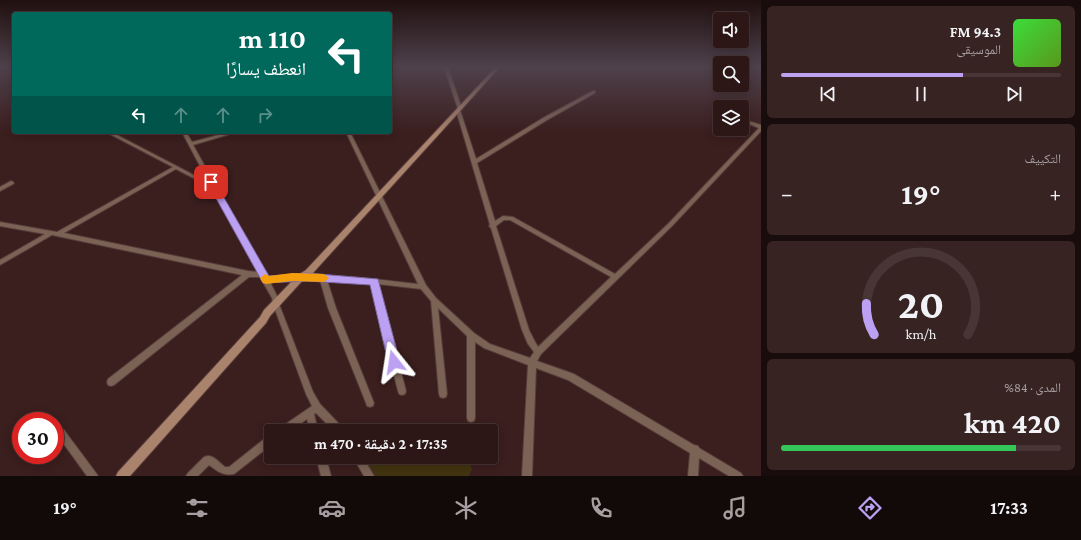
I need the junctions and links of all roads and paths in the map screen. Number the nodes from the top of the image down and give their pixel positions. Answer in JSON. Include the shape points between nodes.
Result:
{"nodes":[{"id":1,"x":453,"y":89,"type":"edge"},
{"id":2,"x":477,"y":89,"type":"edge"},
{"id":3,"x":594,"y":92,"type":"dead end"},
{"id":4,"x":459,"y":109,"type":"junction"},
{"id":5,"x":749,"y":123,"type":"edge"},
{"id":6,"x":761,"y":127,"type":"edge"},
{"id":7,"x":112,"y":134,"type":"edge"},
{"id":8,"x":185,"y":134,"type":"edge"},
{"id":9,"x":228,"y":134,"type":"edge"},
{"id":10,"x":349,"y":134,"type":"edge"},
{"id":11,"x":191,"y":144,"type":"junction"},
{"id":12,"x":475,"y":162,"type":"junction"},
{"id":13,"x":175,"y":168,"type":"junction"},
{"id":14,"x":11,"y":183,"type":"dead end"},
{"id":15,"x":0,"y":189,"type":"edge"},
{"id":16,"x":215,"y":190,"type":"junction"},
{"id":17,"x":380,"y":195,"type":"junction"},
{"id":18,"x":0,"y":224,"type":"edge"},
{"id":19,"x":492,"y":226,"type":"junction"},
{"id":20,"x":51,"y":233,"type":"junction"},
{"id":21,"x":58,"y":234,"type":"junction"},
{"id":22,"x":0,"y":263,"type":"edge"},
{"id":23,"x":248,"y":274,"type":"junction"},
{"id":24,"x":306,"y":275,"type":"junction"},
{"id":25,"x":265,"y":277,"type":"junction"},
{"id":26,"x":616,"y":277,"type":"junction"},
{"id":27,"x":323,"y":278,"type":"junction"},
{"id":28,"x":374,"y":282,"type":"junction"},
{"id":29,"x":423,"y":287,"type":"junction"},
{"id":30,"x":434,"y":300,"type":"junction"},
{"id":31,"x":279,"y":302,"type":"junction"},
{"id":32,"x":471,"y":335,"type":"junction"},
{"id":33,"x":538,"y":352,"type":"junction"},
{"id":34,"x":532,"y":362,"type":"junction"},
{"id":35,"x":111,"y":382,"type":"dead end"},
{"id":36,"x":402,"y":390,"type":"dead end"},
{"id":37,"x":443,"y":394,"type":"dead end"},
{"id":38,"x":370,"y":403,"type":"dead end"},
{"id":39,"x":317,"y":407,"type":"junction"},
{"id":40,"x":310,"y":413,"type":"junction"},
{"id":41,"x":471,"y":418,"type":"dead end"},
{"id":42,"x":294,"y":424,"type":"edge"},
{"id":43,"x":312,"y":424,"type":"edge"},
{"id":44,"x":333,"y":424,"type":"edge"},
{"id":45,"x":64,"y":438,"type":"edge"},
{"id":46,"x":264,"y":445,"type":"edge"},
{"id":47,"x":696,"y":449,"type":"junction"},
{"id":48,"x":323,"y":464,"type":"edge"},
{"id":49,"x":362,"y":464,"type":"edge"},
{"id":50,"x":93,"y":476,"type":"edge"},
{"id":51,"x":122,"y":476,"type":"edge"},
{"id":52,"x":191,"y":476,"type":"edge"},
{"id":53,"x":326,"y":476,"type":"edge"},
{"id":54,"x":369,"y":476,"type":"edge"},
{"id":55,"x":526,"y":476,"type":"edge"},
{"id":56,"x":693,"y":476,"type":"edge"},
{"id":57,"x":738,"y":476,"type":"edge"}],
"edges":[{"from":1,"to":4,"type":"street"},
{"from":2,"to":4,"type":"main road"},
{"from":3,"to":12,"type":"street"},
{"from":4,"to":12,"type":"street"},
{"from":4,"to":17,"type":"main road"},
{"from":5,"to":6,"type":"street"},
{"from":6,"to":26,"type":"street","via":[[670,225]]},
{"from":7,"to":13,"type":"street"},
{"from":8,"to":11,"type":"street"},
{"from":9,"to":11,"type":"street"},
{"from":10,"to":17,"type":"street"},
{"from":11,"to":16,"type":"street"},
{"from":12,"to":19,"type":"street"},
{"from":13,"to":16,"type":"street"},
{"from":13,"to":21,"type":"street"},
{"from":14,"to":15,"type":"street"},
{"from":16,"to":25,"type":"street"},
{"from":17,"to":24,"type":"main road"},
{"from":17,"to":29,"type":"street"},
{"from":18,"to":20,"type":"street"},
{"from":19,"to":26,"type":"street","via":[[503,218],[511,218]]},
{"from":19,"to":33,"type":"street","via":[[532,343]]},
{"from":20,"to":21,"type":"street"},
{"from":20,"to":22,"type":"street"},
{"from":21,"to":23,"type":"street"},
{"from":23,"to":25,"type":"street"},
{"from":23,"to":35,"type":"street"},
{"from":24,"to":25,"type":"street"},
{"from":24,"to":27,"type":"street"},
{"from":24,"to":31,"type":"main road"},
{"from":25,"to":31,"type":"street"},
{"from":26,"to":33,"type":"street"},
{"from":27,"to":28,"type":"street"},
{"from":27,"to":38,"type":"street","via":[[332,308]]},
{"from":28,"to":29,"type":"street"},
{"from":28,"to":36,"type":"street"},
{"from":29,"to":30,"type":"street"},
{"from":30,"to":32,"type":"street"},
{"from":30,"to":37,"type":"street"},
{"from":31,"to":39,"type":"street","via":[[310,394]]},
{"from":31,"to":51,"type":"main road","via":[[271,316],[263,320]]},
{"from":32,"to":34,"type":"street","via":[[487,346]]},
{"from":32,"to":41,"type":"street"},
{"from":33,"to":34,"type":"street"},
{"from":34,"to":47,"type":"street","via":[[571,377]]},
{"from":34,"to":55,"type":"street"},
{"from":39,"to":40,"type":"street"},
{"from":39,"to":44,"type":"street"},
{"from":40,"to":42,"type":"street"},
{"from":40,"to":43,"type":"street"},
{"from":45,"to":50,"type":"street"},
{"from":46,"to":52,"type":"street","via":[[227,473],[212,461],[206,460]]},
{"from":47,"to":56,"type":"street"},
{"from":47,"to":57,"type":"street"},
{"from":48,"to":53,"type":"street"},
{"from":49,"to":54,"type":"street"}]}
